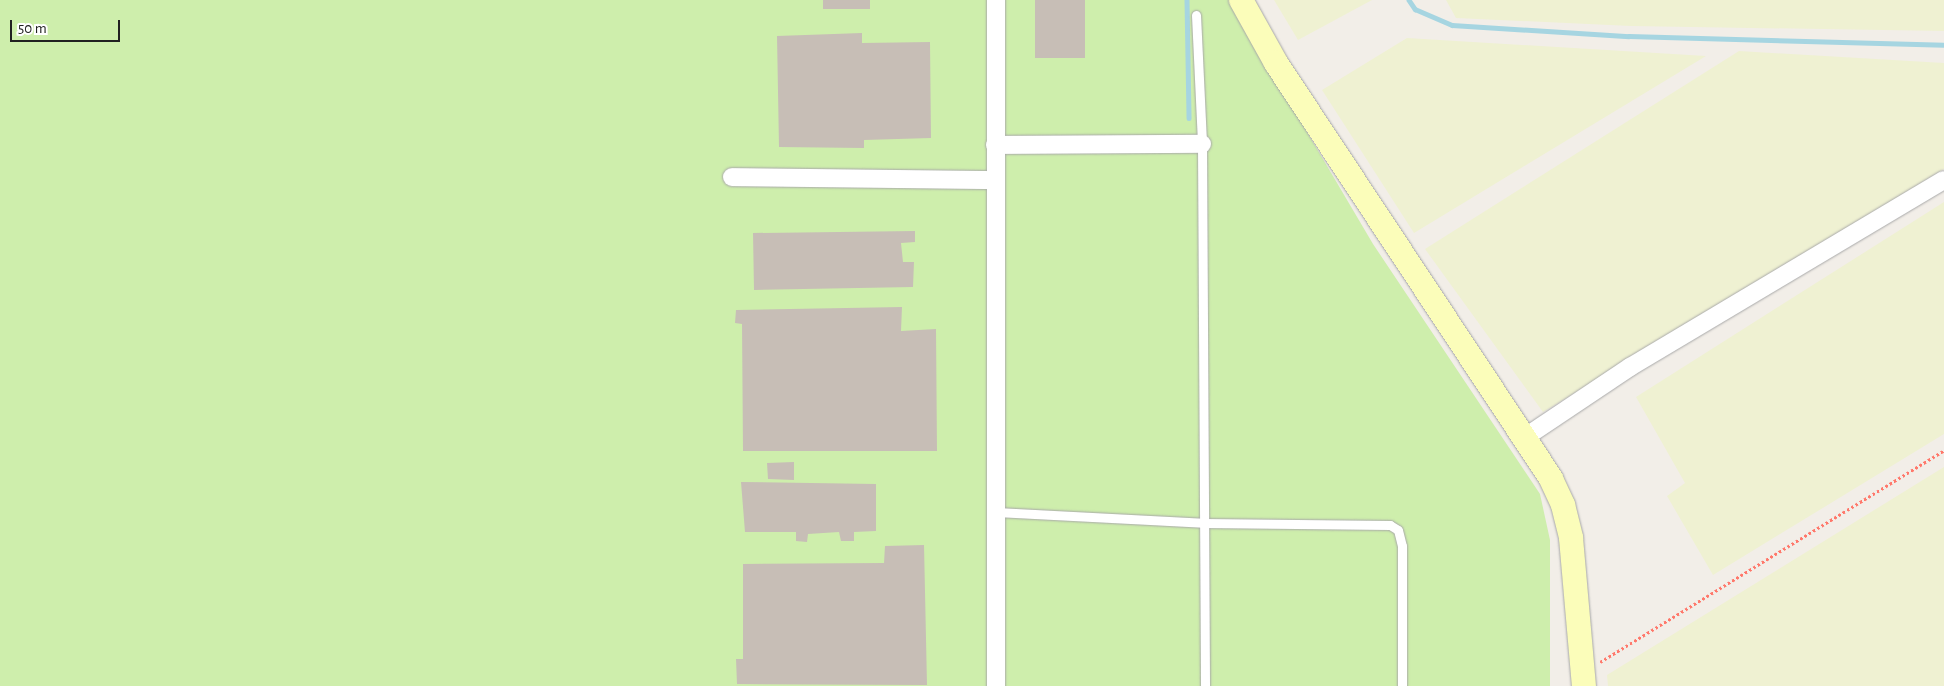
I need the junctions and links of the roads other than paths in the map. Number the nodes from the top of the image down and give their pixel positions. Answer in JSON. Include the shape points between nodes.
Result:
{"nodes":[{"id":1,"x":996,"y":0,"type":"edge"},
{"id":2,"x":1241,"y":0,"type":"edge"},
{"id":3,"x":1196,"y":14,"type":"dead end"},
{"id":4,"x":1202,"y":144,"type":"junction"},
{"id":5,"x":995,"y":145,"type":"junction"},
{"id":6,"x":732,"y":177,"type":"dead end"},
{"id":7,"x":996,"y":180,"type":"junction"},
{"id":8,"x":1944,"y":180,"type":"edge"},
{"id":9,"x":1524,"y":438,"type":"junction"},
{"id":10,"x":996,"y":512,"type":"junction"},
{"id":11,"x":1203,"y":523,"type":"junction"},
{"id":12,"x":1584,"y":679,"type":"edge"},
{"id":13,"x":996,"y":686,"type":"edge"},
{"id":14,"x":1205,"y":686,"type":"edge"},
{"id":15,"x":1402,"y":686,"type":"edge"}],
"edges":[{"from":1,"to":5,"type":"street"},
{"from":2,"to":9,"type":"street","via":[[1276,63]]},
{"from":3,"to":4,"type":"lane"},
{"from":4,"to":5,"type":"street"},
{"from":4,"to":11,"type":"lane"},
{"from":5,"to":7,"type":"street"},
{"from":6,"to":7,"type":"street"},
{"from":7,"to":10,"type":"street"},
{"from":8,"to":9,"type":"street","via":[[1630,368]]},
{"from":9,"to":12,"type":"street","via":[[1551,479],[1563,505],[1571,538]]},
{"from":10,"to":11,"type":"lane"},
{"from":10,"to":13,"type":"street"},
{"from":11,"to":14,"type":"lane"},
{"from":11,"to":15,"type":"lane","via":[[1373,524],[1390,525],[1398,530],[1402,546]]}]}
